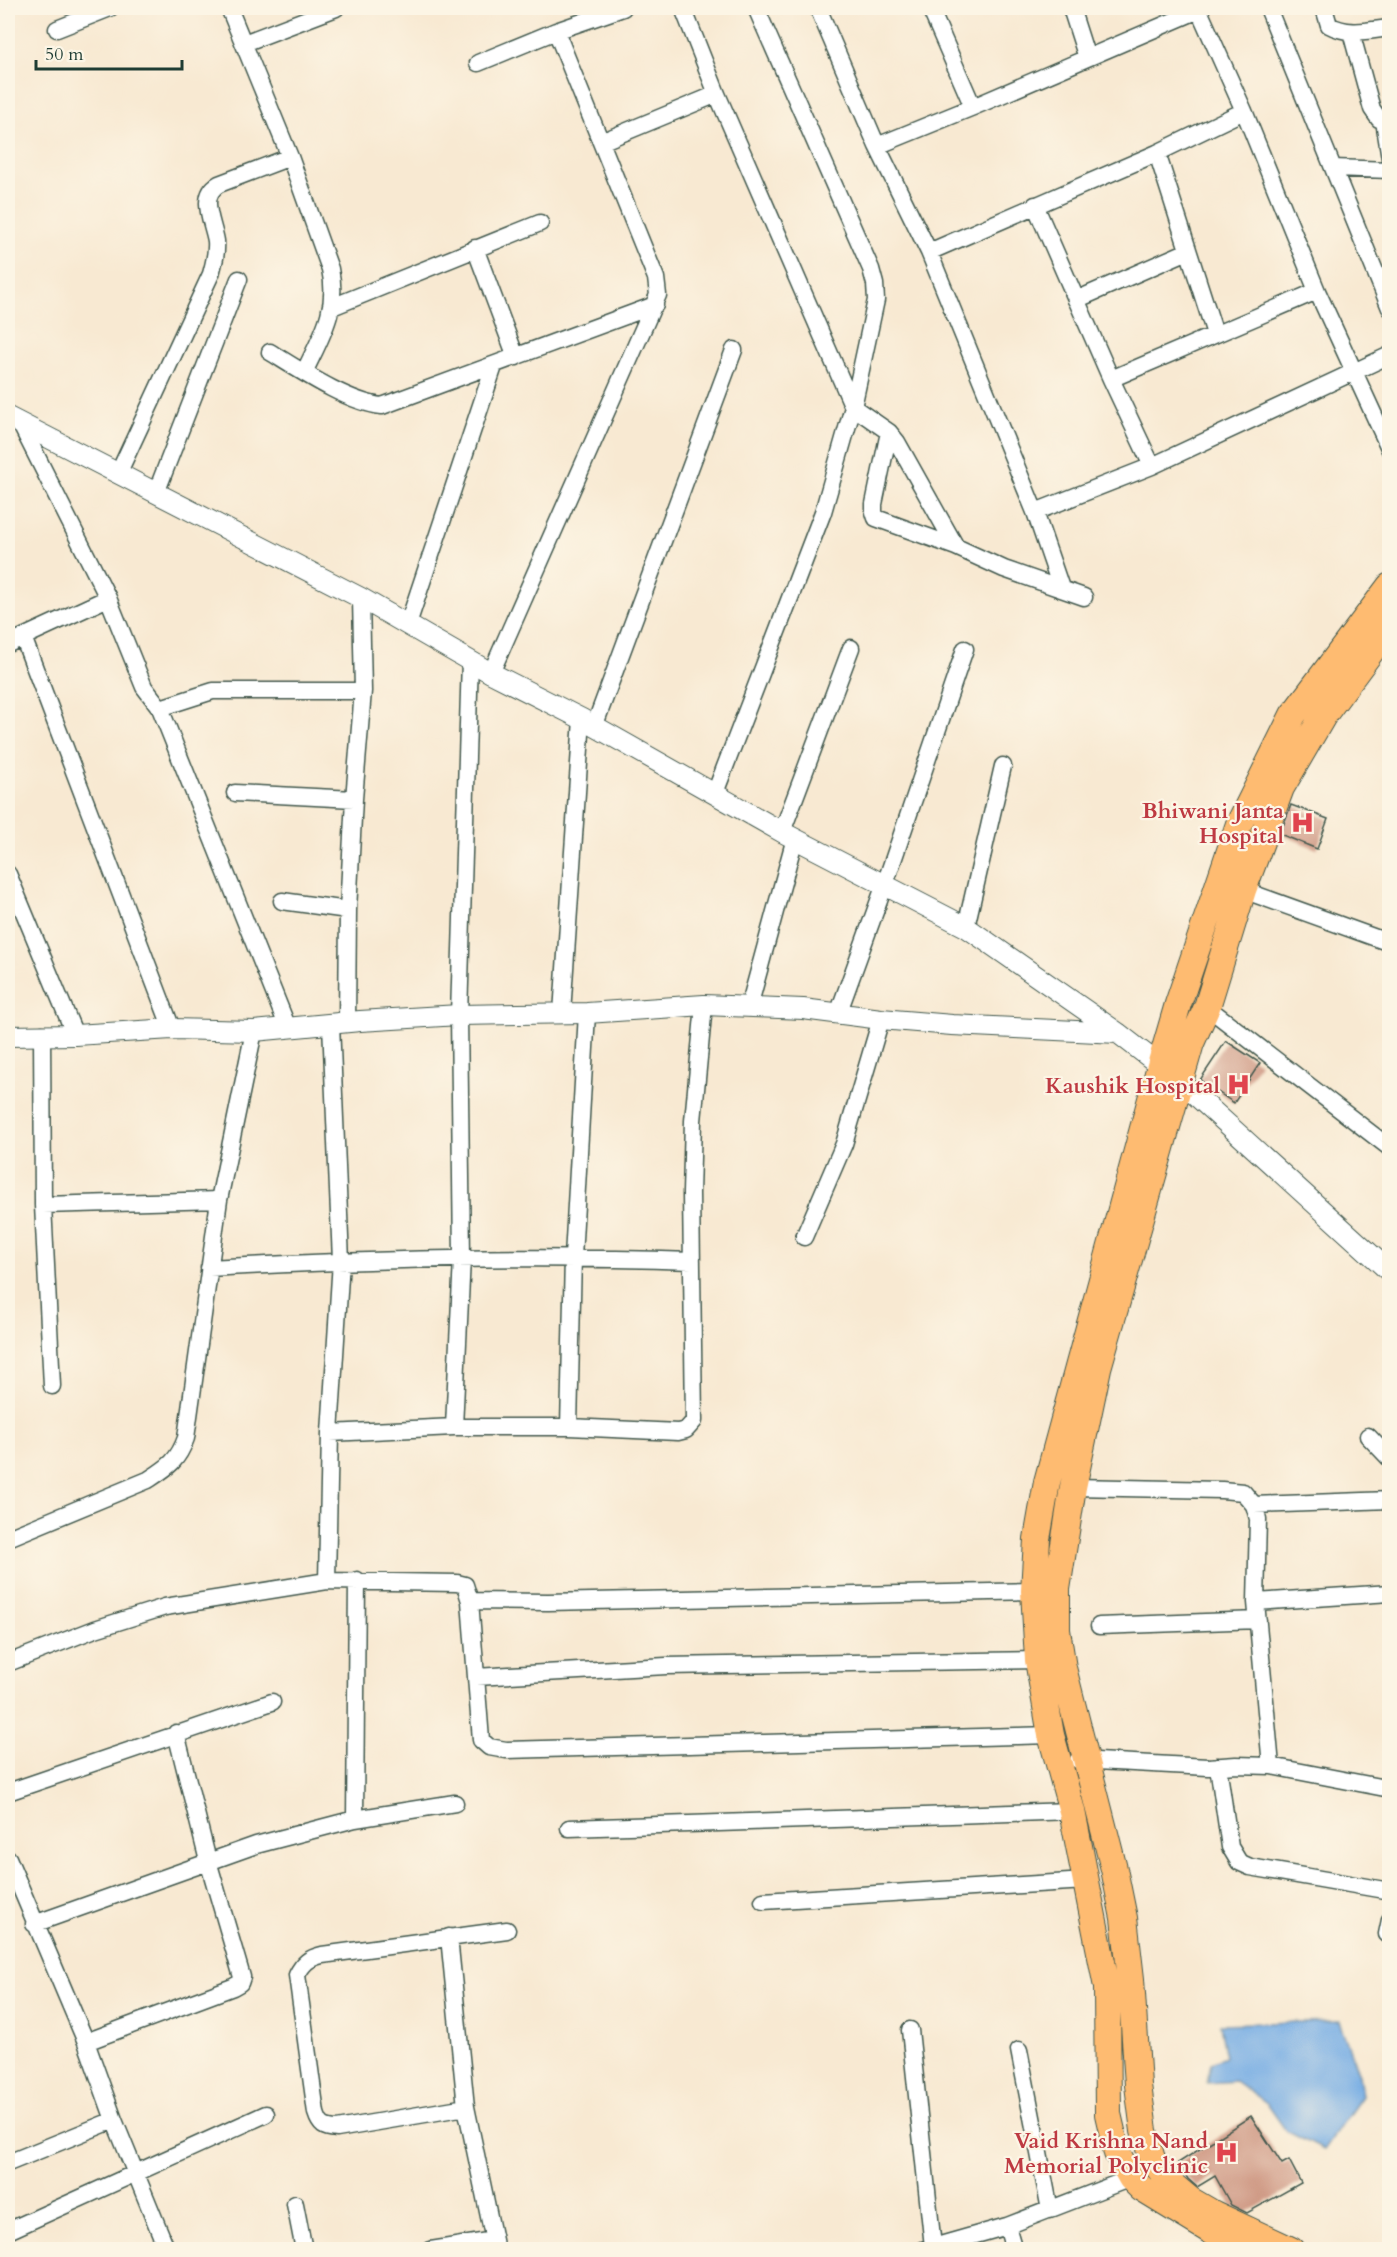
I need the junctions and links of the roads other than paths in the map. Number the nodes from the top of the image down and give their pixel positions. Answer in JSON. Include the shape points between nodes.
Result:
{"nodes":[{"id":1,"x":110,"y":8,"type":"edge"},
{"id":2,"x":229,"y":8,"type":"edge"},
{"id":3,"x":336,"y":8,"type":"edge"},
{"id":4,"x":623,"y":8,"type":"edge"},
{"id":5,"x":683,"y":8,"type":"edge"},
{"id":6,"x":756,"y":8,"type":"edge"},
{"id":7,"x":818,"y":8,"type":"edge"},
{"id":8,"x":930,"y":8,"type":"edge"},
{"id":9,"x":1071,"y":8,"type":"edge"},
{"id":10,"x":1268,"y":8,"type":"edge"},
{"id":11,"x":1324,"y":8,"type":"edge"},
{"id":12,"x":1199,"y":9,"type":"edge"},
{"id":13,"x":1389,"y":28,"type":"edge"},
{"id":14,"x":57,"y":29,"type":"dead end"},
{"id":15,"x":556,"y":31,"type":"junction"},
{"id":16,"x":1351,"y":32,"type":"junction"},
{"id":17,"x":244,"y":43,"type":"junction"},
{"id":18,"x":1088,"y":58,"type":"junction"},
{"id":19,"x":478,"y":63,"type":"dead end"},
{"id":20,"x":717,"y":94,"type":"junction"},
{"id":21,"x":973,"y":107,"type":"junction"},
{"id":22,"x":1244,"y":111,"type":"junction"},
{"id":23,"x":1387,"y":121,"type":"edge"},
{"id":24,"x":600,"y":142,"type":"junction"},
{"id":25,"x":877,"y":146,"type":"junction"},
{"id":26,"x":1157,"y":153,"type":"junction"},
{"id":27,"x":290,"y":157,"type":"junction"},
{"id":28,"x":1389,"y":158,"type":"edge"},
{"id":29,"x":1333,"y":168,"type":"junction"},
{"id":30,"x":1389,"y":170,"type":"edge"},
{"id":31,"x":1035,"y":206,"type":"junction"},
{"id":32,"x":540,"y":223,"type":"dead end"},
{"id":33,"x":475,"y":248,"type":"junction"},
{"id":34,"x":1188,"y":250,"type":"junction"},
{"id":35,"x":929,"y":252,"type":"junction"},
{"id":36,"x":239,"y":279,"type":"dead end"},
{"id":37,"x":1317,"y":291,"type":"junction"},
{"id":38,"x":1076,"y":300,"type":"junction"},
{"id":39,"x":655,"y":305,"type":"junction"},
{"id":40,"x":332,"y":307,"type":"junction"},
{"id":41,"x":1389,"y":308,"type":"edge"},
{"id":42,"x":1215,"y":334,"type":"junction"},
{"id":43,"x":734,"y":350,"type":"dead end"},
{"id":44,"x":270,"y":352,"type":"dead end"},
{"id":45,"x":1389,"y":356,"type":"edge"},
{"id":46,"x":516,"y":357,"type":"junction"},
{"id":47,"x":494,"y":366,"type":"junction"},
{"id":48,"x":1354,"y":371,"type":"junction"},
{"id":49,"x":304,"y":373,"type":"junction"},
{"id":50,"x":1111,"y":379,"type":"junction"},
{"id":51,"x":853,"y":407,"type":"junction"},
{"id":52,"x":14,"y":420,"type":"edge"},
{"id":53,"x":889,"y":432,"type":"junction"},
{"id":54,"x":1389,"y":450,"type":"edge"},
{"id":55,"x":1152,"y":466,"type":"junction"},
{"id":56,"x":118,"y":474,"type":"junction"},
{"id":57,"x":156,"y":494,"type":"junction"},
{"id":58,"x":1035,"y":512,"type":"junction"},
{"id":59,"x":956,"y":547,"type":"junction"},
{"id":60,"x":1389,"y":586,"type":"edge"},
{"id":61,"x":1061,"y":588,"type":"junction"},
{"id":62,"x":1084,"y":597,"type":"dead end"},
{"id":63,"x":108,"y":598,"type":"junction"},
{"id":64,"x":361,"y":598,"type":"junction"},
{"id":65,"x":408,"y":624,"type":"junction"},
{"id":66,"x":24,"y":637,"type":"junction"},
{"id":67,"x":1385,"y":637,"type":"edge"},
{"id":68,"x":8,"y":644,"type":"edge"},
{"id":69,"x":851,"y":648,"type":"dead end"},
{"id":70,"x":965,"y":649,"type":"dead end"},
{"id":71,"x":470,"y":660,"type":"junction"},
{"id":72,"x":491,"y":673,"type":"junction"},
{"id":73,"x":363,"y":691,"type":"junction"},
{"id":74,"x":160,"y":708,"type":"junction"},
{"id":75,"x":588,"y":723,"type":"junction"},
{"id":76,"x":1003,"y":766,"type":"dead end"},
{"id":77,"x":235,"y":793,"type":"dead end"},
{"id":78,"x":715,"y":793,"type":"junction"},
{"id":79,"x":354,"y":799,"type":"junction"},
{"id":80,"x":788,"y":835,"type":"junction"},
{"id":81,"x":8,"y":874,"type":"edge"},
{"id":82,"x":885,"y":884,"type":"junction"},
{"id":83,"x":1243,"y":890,"type":"junction"},
{"id":84,"x":282,"y":902,"type":"dead end"},
{"id":85,"x":348,"y":910,"type":"junction"},
{"id":86,"x":966,"y":927,"type":"junction"},
{"id":87,"x":1389,"y":943,"type":"edge"},
{"id":88,"x":704,"y":1005,"type":"junction"},
{"id":89,"x":749,"y":1007,"type":"junction"},
{"id":90,"x":1207,"y":1007,"type":"junction"},
{"id":91,"x":562,"y":1013,"type":"junction"},
{"id":92,"x":587,"y":1013,"type":"junction"},
{"id":93,"x":838,"y":1014,"type":"junction"},
{"id":94,"x":459,"y":1015,"type":"junction"},
{"id":95,"x":881,"y":1019,"type":"junction"},
{"id":96,"x":339,"y":1023,"type":"junction"},
{"id":97,"x":288,"y":1028,"type":"junction"},
{"id":98,"x":172,"y":1029,"type":"junction"},
{"id":99,"x":254,"y":1031,"type":"junction"},
{"id":100,"x":1118,"y":1033,"type":"junction"},
{"id":101,"x":42,"y":1034,"type":"junction"},
{"id":102,"x":75,"y":1035,"type":"junction"},
{"id":103,"x":8,"y":1036,"type":"edge"},
{"id":104,"x":1170,"y":1073,"type":"junction"},
{"id":105,"x":1389,"y":1148,"type":"edge"},
{"id":106,"x":219,"y":1200,"type":"junction"},
{"id":107,"x":43,"y":1205,"type":"junction"},
{"id":108,"x":804,"y":1237,"type":"dead end"},
{"id":109,"x":573,"y":1257,"type":"junction"},
{"id":110,"x":462,"y":1258,"type":"junction"},
{"id":111,"x":341,"y":1261,"type":"junction"},
{"id":112,"x":692,"y":1261,"type":"junction"},
{"id":113,"x":209,"y":1268,"type":"junction"},
{"id":114,"x":1389,"y":1272,"type":"edge"},
{"id":115,"x":52,"y":1386,"type":"dead end"},
{"id":116,"x":454,"y":1427,"type":"junction"},
{"id":117,"x":569,"y":1427,"type":"junction"},
{"id":118,"x":330,"y":1433,"type":"junction"},
{"id":119,"x":1368,"y":1436,"type":"dead end"},
{"id":120,"x":1389,"y":1459,"type":"edge"},
{"id":121,"x":1073,"y":1488,"type":"junction"},
{"id":122,"x":1389,"y":1500,"type":"edge"},
{"id":123,"x":1254,"y":1505,"type":"junction"},
{"id":124,"x":8,"y":1538,"type":"edge"},
{"id":125,"x":357,"y":1580,"type":"junction"},
{"id":126,"x":327,"y":1581,"type":"junction"},
{"id":127,"x":1034,"y":1591,"type":"junction"},
{"id":128,"x":1389,"y":1593,"type":"edge"},
{"id":129,"x":470,"y":1600,"type":"junction"},
{"id":130,"x":1256,"y":1602,"type":"junction"},
{"id":131,"x":1258,"y":1620,"type":"junction"},
{"id":132,"x":1099,"y":1626,"type":"dead end"},
{"id":133,"x":1038,"y":1660,"type":"junction"},
{"id":134,"x":8,"y":1663,"type":"edge"},
{"id":135,"x":476,"y":1677,"type":"junction"},
{"id":136,"x":272,"y":1702,"type":"dead end"},
{"id":137,"x":176,"y":1733,"type":"junction"},
{"id":138,"x":1051,"y":1735,"type":"junction"},
{"id":139,"x":1058,"y":1760,"type":"junction"},
{"id":140,"x":1087,"y":1760,"type":"junction"},
{"id":141,"x":1218,"y":1766,"type":"junction"},
{"id":142,"x":1271,"y":1766,"type":"junction"},
{"id":143,"x":1389,"y":1789,"type":"edge"},
{"id":144,"x":8,"y":1792,"type":"edge"},
{"id":145,"x":455,"y":1803,"type":"dead end"},
{"id":146,"x":1072,"y":1811,"type":"junction"},
{"id":147,"x":355,"y":1819,"type":"junction"},
{"id":148,"x":569,"y":1828,"type":"dead end"},
{"id":149,"x":8,"y":1858,"type":"edge"},
{"id":150,"x":208,"y":1862,"type":"junction"},
{"id":151,"x":1086,"y":1881,"type":"junction"},
{"id":152,"x":1389,"y":1891,"type":"edge"},
{"id":153,"x":763,"y":1901,"type":"dead end"},
{"id":154,"x":34,"y":1924,"type":"junction"},
{"id":155,"x":507,"y":1930,"type":"dead end"},
{"id":156,"x":448,"y":1936,"type":"junction"},
{"id":157,"x":910,"y":2030,"type":"dead end"},
{"id":158,"x":86,"y":2042,"type":"junction"},
{"id":159,"x":1018,"y":2050,"type":"dead end"},
{"id":160,"x":466,"y":2107,"type":"junction"},
{"id":161,"x":266,"y":2114,"type":"dead end"},
{"id":162,"x":114,"y":2120,"type":"junction"},
{"id":163,"x":9,"y":2158,"type":"edge"},
{"id":164,"x":137,"y":2174,"type":"junction"},
{"id":165,"x":1131,"y":2178,"type":"junction"},
{"id":166,"x":295,"y":2204,"type":"dead end"},
{"id":167,"x":1050,"y":2210,"type":"junction"},
{"id":168,"x":1007,"y":2226,"type":"junction"},
{"id":169,"x":8,"y":2231,"type":"edge"},
{"id":170,"x":495,"y":2245,"type":"edge"},
{"id":171,"x":928,"y":2248,"type":"edge"},
{"id":172,"x":167,"y":2250,"type":"edge"},
{"id":173,"x":304,"y":2250,"type":"edge"},
{"id":174,"x":431,"y":2250,"type":"edge"},
{"id":175,"x":1014,"y":2250,"type":"edge"},
{"id":176,"x":1242,"y":2250,"type":"edge"},
{"id":177,"x":1291,"y":2250,"type":"edge"}],
"edges":[{"from":1,"to":14,"type":"street"},
{"from":2,"to":17,"type":"street"},
{"from":3,"to":17,"type":"street"},
{"from":4,"to":15,"type":"street"},
{"from":5,"to":20,"type":"street"},
{"from":6,"to":51,"type":"street","via":[[876,284]]},
{"from":7,"to":25,"type":"street"},
{"from":8,"to":21,"type":"street"},
{"from":9,"to":18,"type":"street"},
{"from":10,"to":29,"type":"street"},
{"from":11,"to":16,"type":"street","via":[[1329,25]]},
{"from":12,"to":18,"type":"street"},
{"from":12,"to":22,"type":"street"},
{"from":13,"to":16,"type":"street"},
{"from":15,"to":19,"type":"street"},
{"from":15,"to":24,"type":"street"},
{"from":16,"to":23,"type":"street","via":[[1374,115]]},
{"from":17,"to":27,"type":"street"},
{"from":18,"to":21,"type":"street"},
{"from":20,"to":24,"type":"street"},
{"from":20,"to":51,"type":"street"},
{"from":21,"to":25,"type":"street"},
{"from":22,"to":26,"type":"street"},
{"from":22,"to":37,"type":"street"},
{"from":23,"to":28,"type":"street"},
{"from":24,"to":39,"type":"street","via":[[656,278]]},
{"from":25,"to":35,"type":"street"},
{"from":26,"to":31,"type":"street"},
{"from":26,"to":34,"type":"street"},
{"from":27,"to":40,"type":"street","via":[[330,269],[334,286]]},
{"from":27,"to":56,"type":"street","via":[[219,184],[208,194],[216,241],[211,274]]},
{"from":29,"to":30,"type":"street"},
{"from":29,"to":41,"type":"street"},
{"from":31,"to":35,"type":"street"},
{"from":31,"to":38,"type":"street"},
{"from":32,"to":33,"type":"street"},
{"from":33,"to":40,"type":"street"},
{"from":33,"to":46,"type":"street"},
{"from":34,"to":38,"type":"street"},
{"from":34,"to":42,"type":"street"},
{"from":35,"to":58,"type":"street"},
{"from":36,"to":57,"type":"street"},
{"from":37,"to":42,"type":"street"},
{"from":37,"to":48,"type":"street"},
{"from":38,"to":50,"type":"street"},
{"from":39,"to":46,"type":"street"},
{"from":39,"to":72,"type":"street"},
{"from":40,"to":49,"type":"street"},
{"from":42,"to":50,"type":"street"},
{"from":43,"to":75,"type":"street"},
{"from":44,"to":49,"type":"street"},
{"from":45,"to":48,"type":"street"},
{"from":46,"to":47,"type":"street"},
{"from":47,"to":49,"type":"street","via":[[382,406],[353,398]]},
{"from":47,"to":65,"type":"street"},
{"from":48,"to":54,"type":"street"},
{"from":48,"to":55,"type":"street"},
{"from":50,"to":55,"type":"street"},
{"from":51,"to":53,"type":"street"},
{"from":51,"to":78,"type":"street","via":[[823,512]]},
{"from":52,"to":56,"type":"street"},
{"from":52,"to":63,"type":"street"},
{"from":53,"to":59,"type":"street"},
{"from":53,"to":59,"type":"street","via":[[874,504],[876,518]]},
{"from":55,"to":58,"type":"street"},
{"from":56,"to":57,"type":"street"},
{"from":57,"to":64,"type":"street"},
{"from":58,"to":61,"type":"street"},
{"from":59,"to":61,"type":"street"},
{"from":60,"to":104,"type":"main road","via":[[1293,715],[1239,824],[1178,1004]]},
{"from":61,"to":62,"type":"street"},
{"from":63,"to":66,"type":"street"},
{"from":63,"to":74,"type":"street","via":[[144,687]]},
{"from":64,"to":65,"type":"street"},
{"from":64,"to":73,"type":"street"},
{"from":65,"to":71,"type":"street"},
{"from":66,"to":68,"type":"street"},
{"from":66,"to":98,"type":"street"},
{"from":67,"to":83,"type":"main road","via":[[1323,716],[1281,788]]},
{"from":69,"to":80,"type":"street"},
{"from":70,"to":82,"type":"street"},
{"from":71,"to":72,"type":"street"},
{"from":71,"to":94,"type":"street"},
{"from":72,"to":75,"type":"street"},
{"from":73,"to":74,"type":"street","via":[[213,691]]},
{"from":73,"to":79,"type":"street"},
{"from":74,"to":97,"type":"street"},
{"from":75,"to":78,"type":"street"},
{"from":75,"to":91,"type":"street"},
{"from":76,"to":86,"type":"street"},
{"from":77,"to":79,"type":"street"},
{"from":78,"to":80,"type":"street"},
{"from":79,"to":85,"type":"street"},
{"from":80,"to":82,"type":"street"},
{"from":80,"to":89,"type":"street"},
{"from":81,"to":102,"type":"street"},
{"from":82,"to":86,"type":"street"},
{"from":82,"to":93,"type":"street"},
{"from":83,"to":87,"type":"street"},
{"from":83,"to":90,"type":"main road"},
{"from":84,"to":85,"type":"street"},
{"from":85,"to":96,"type":"street"},
{"from":86,"to":100,"type":"street"},
{"from":88,"to":89,"type":"street"},
{"from":88,"to":92,"type":"street"},
{"from":88,"to":112,"type":"street","via":[[693,1121]]},
{"from":89,"to":93,"type":"street"},
{"from":90,"to":104,"type":"main road","via":[[1191,1043]]},
{"from":90,"to":105,"type":"street"},
{"from":91,"to":92,"type":"street"},
{"from":91,"to":94,"type":"street"},
{"from":92,"to":109,"type":"street"},
{"from":93,"to":95,"type":"street"},
{"from":94,"to":96,"type":"street"},
{"from":94,"to":110,"type":"street"},
{"from":95,"to":100,"type":"street"},
{"from":95,"to":108,"type":"street","via":[[844,1144]]},
{"from":96,"to":97,"type":"street"},
{"from":96,"to":111,"type":"street"},
{"from":97,"to":99,"type":"street"},
{"from":98,"to":99,"type":"street"},
{"from":98,"to":102,"type":"street"},
{"from":99,"to":106,"type":"street"},
{"from":100,"to":104,"type":"street"},
{"from":101,"to":102,"type":"street"},
{"from":101,"to":103,"type":"street"},
{"from":101,"to":107,"type":"street"},
{"from":104,"to":114,"type":"street"},
{"from":104,"to":121,"type":"main road"},
{"from":104,"to":127,"type":"main road","via":[[1047,1482],[1037,1539]]},
{"from":106,"to":107,"type":"street"},
{"from":106,"to":113,"type":"street"},
{"from":107,"to":115,"type":"street"},
{"from":109,"to":110,"type":"street"},
{"from":109,"to":112,"type":"street"},
{"from":109,"to":117,"type":"street"},
{"from":110,"to":111,"type":"street"},
{"from":110,"to":116,"type":"street"},
{"from":111,"to":113,"type":"street"},
{"from":111,"to":118,"type":"street"},
{"from":112,"to":117,"type":"street","via":[[694,1421],[678,1432]]},
{"from":113,"to":124,"type":"street","via":[[186,1438],[180,1454],[148,1480]]},
{"from":116,"to":117,"type":"street"},
{"from":116,"to":118,"type":"street"},
{"from":118,"to":126,"type":"street"},
{"from":119,"to":120,"type":"street"},
{"from":121,"to":123,"type":"street","via":[[1222,1490],[1243,1492]]},
{"from":121,"to":140,"type":"main road","via":[[1057,1589],[1057,1630]]},
{"from":122,"to":123,"type":"street"},
{"from":123,"to":130,"type":"street","via":[[1258,1519]]},
{"from":125,"to":126,"type":"street"},
{"from":125,"to":129,"type":"street","via":[[457,1582],[465,1585]]},
{"from":125,"to":147,"type":"street"},
{"from":126,"to":134,"type":"street","via":[[165,1607],[94,1629]]},
{"from":127,"to":129,"type":"street","via":[[548,1602]]},
{"from":127,"to":133,"type":"main road"},
{"from":128,"to":130,"type":"street"},
{"from":129,"to":135,"type":"street"},
{"from":130,"to":131,"type":"street"},
{"from":131,"to":132,"type":"street"},
{"from":131,"to":142,"type":"street"},
{"from":133,"to":135,"type":"street","via":[[666,1666]]},
{"from":133,"to":138,"type":"main road"},
{"from":135,"to":138,"type":"street","via":[[481,1740],[489,1747],[506,1750]]},
{"from":136,"to":137,"type":"street"},
{"from":137,"to":144,"type":"street"},
{"from":137,"to":150,"type":"street"},
{"from":138,"to":139,"type":"main road"},
{"from":139,"to":140,"type":"street"},
{"from":139,"to":146,"type":"main road"},
{"from":140,"to":141,"type":"street"},
{"from":140,"to":177,"type":"main road","via":[[1124,1918],[1138,2085],[1152,2159],[1171,2184],[1190,2200]]},
{"from":141,"to":142,"type":"street"},
{"from":141,"to":152,"type":"street","via":[[1230,1847],[1239,1862]]},
{"from":142,"to":143,"type":"street"},
{"from":145,"to":147,"type":"street"},
{"from":146,"to":148,"type":"street"},
{"from":146,"to":151,"type":"main road"},
{"from":147,"to":150,"type":"street"},
{"from":149,"to":154,"type":"street"},
{"from":150,"to":154,"type":"street"},
{"from":150,"to":158,"type":"street","via":[[240,1968],[240,1983]]},
{"from":151,"to":153,"type":"street"},
{"from":151,"to":165,"type":"main road","via":[[1107,1987],[1108,2114],[1117,2153]]},
{"from":154,"to":158,"type":"street"},
{"from":155,"to":156,"type":"street"},
{"from":156,"to":160,"type":"street"},
{"from":156,"to":160,"type":"street","via":[[322,1954],[310,1958],[297,1976],[316,2113],[325,2128]]},
{"from":157,"to":171,"type":"street"},
{"from":158,"to":162,"type":"street"},
{"from":159,"to":167,"type":"street"},
{"from":160,"to":170,"type":"street"},
{"from":161,"to":164,"type":"street"},
{"from":162,"to":163,"type":"street"},
{"from":162,"to":164,"type":"street"},
{"from":164,"to":169,"type":"street"},
{"from":164,"to":172,"type":"street"},
{"from":165,"to":167,"type":"street"},
{"from":165,"to":176,"type":"main road"},
{"from":166,"to":173,"type":"street"},
{"from":167,"to":168,"type":"street"},
{"from":168,"to":171,"type":"street"},
{"from":168,"to":175,"type":"street"},
{"from":170,"to":174,"type":"street"}]}
